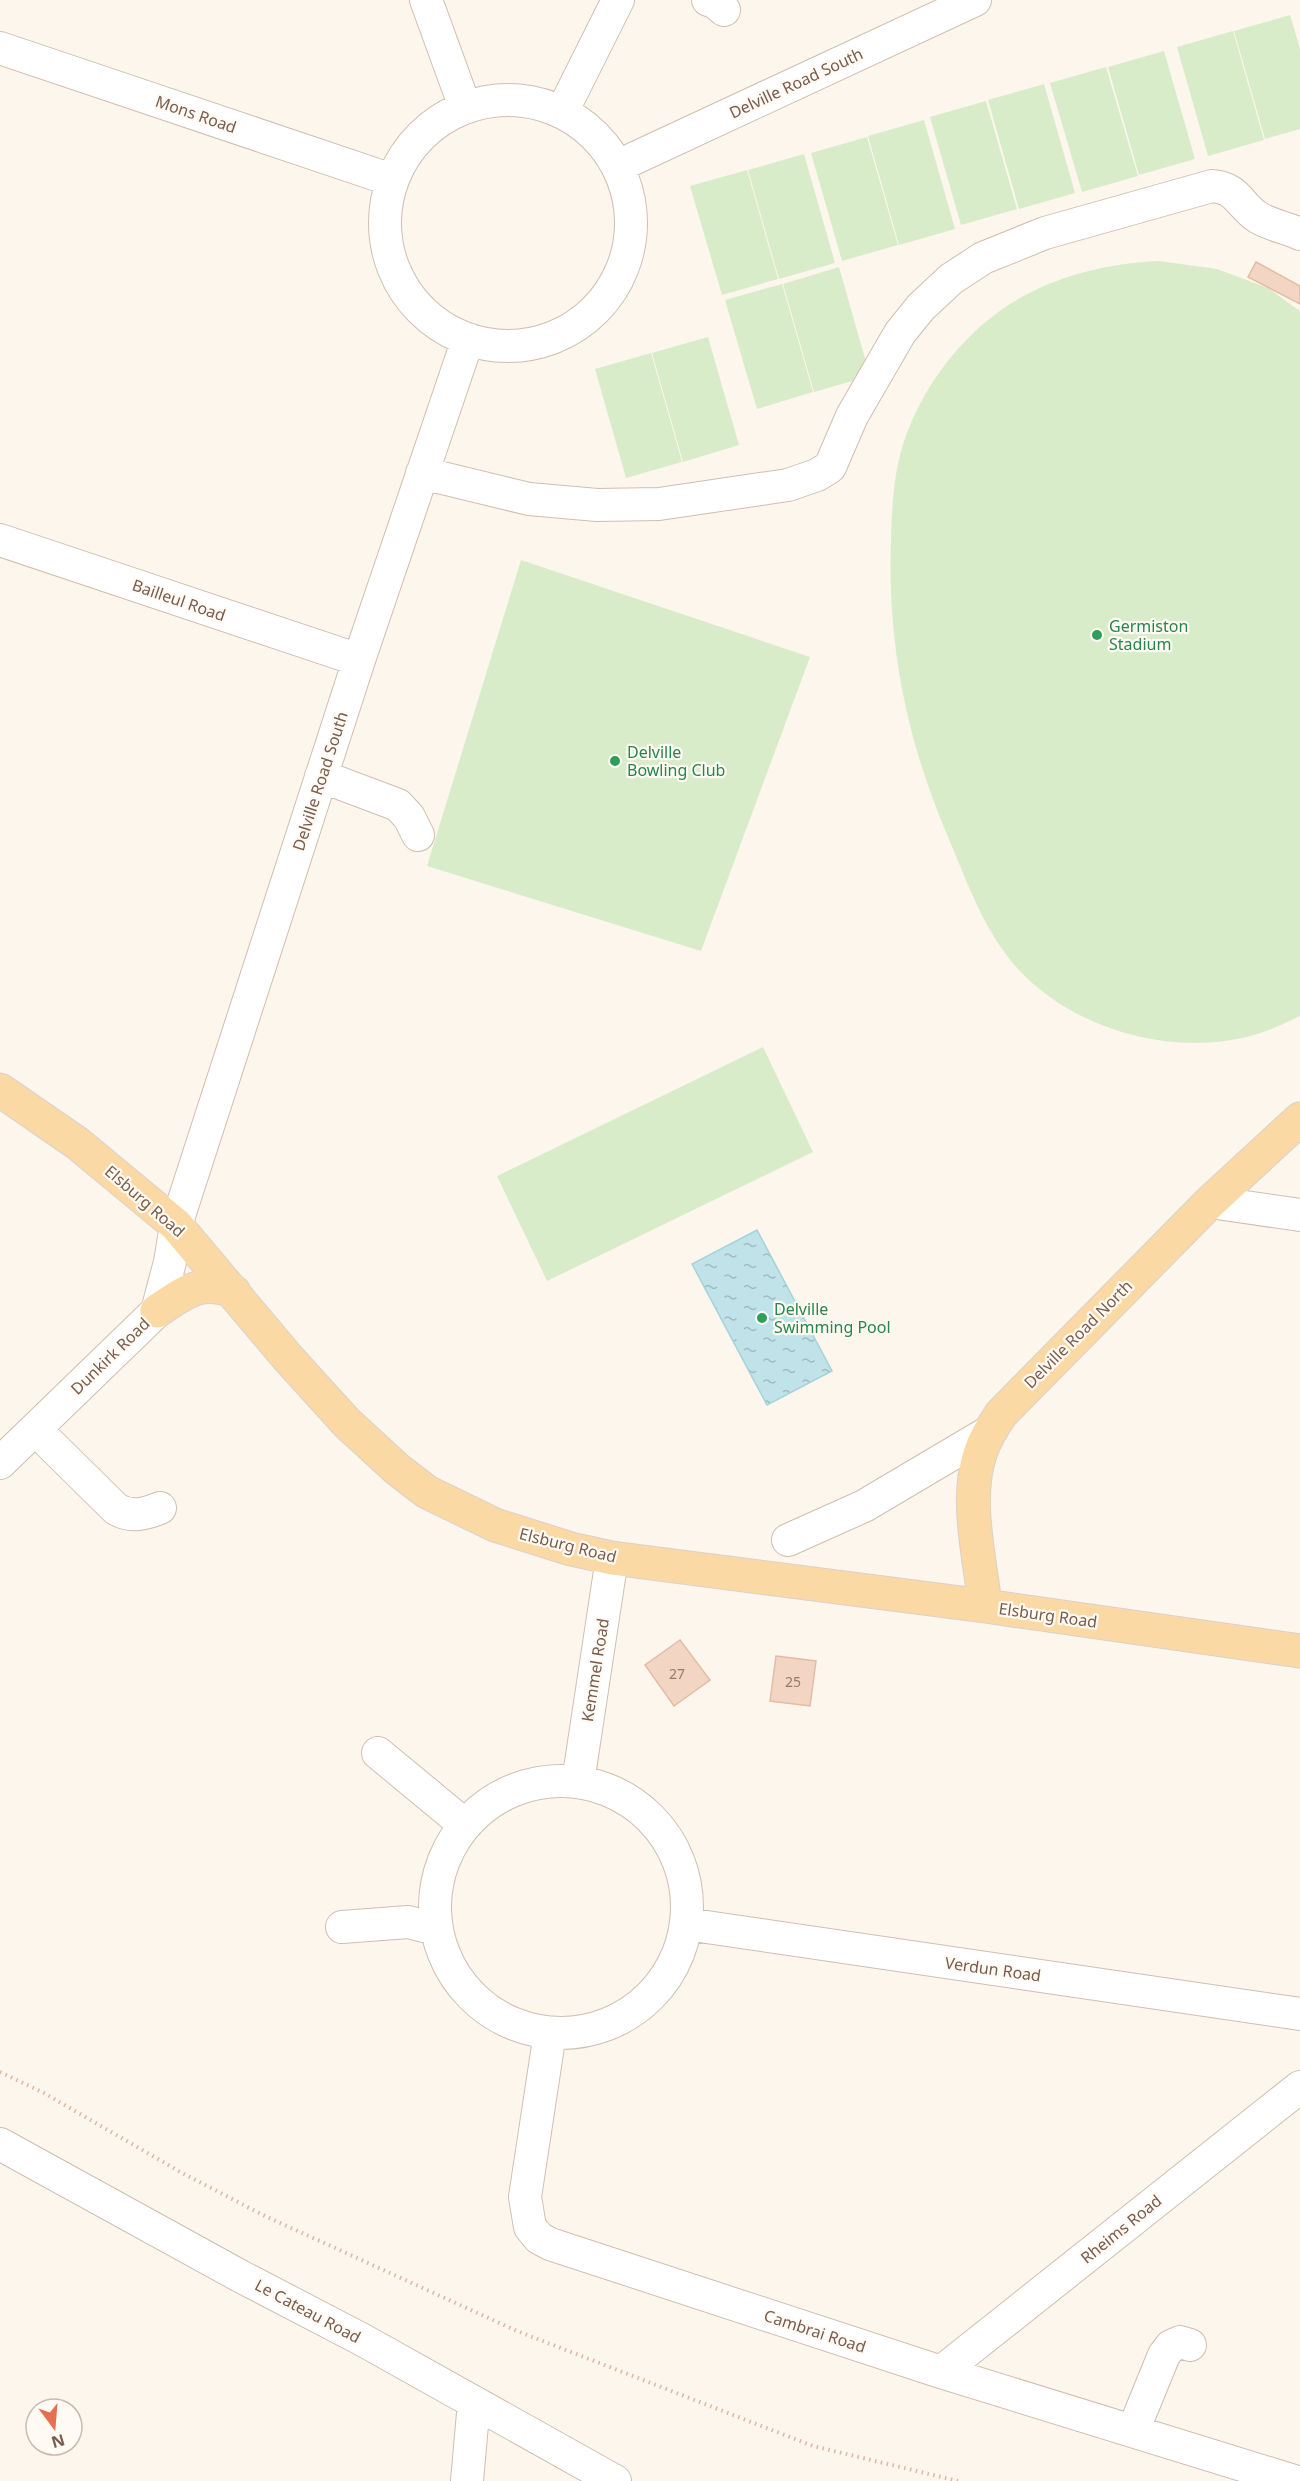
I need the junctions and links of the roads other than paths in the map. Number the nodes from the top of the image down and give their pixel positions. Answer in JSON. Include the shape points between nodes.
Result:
{"nodes":[{"id":1,"x":426,"y":0,"type":"edge"},
{"id":2,"x":618,"y":0,"type":"edge"},
{"id":3,"x":975,"y":0,"type":"edge"},
{"id":4,"x":0,"y":48,"type":"edge"},
{"id":5,"x":465,"y":107,"type":"junction"},
{"id":6,"x":562,"y":112,"type":"junction"},
{"id":7,"x":618,"y":166,"type":"junction"},
{"id":8,"x":392,"y":180,"type":"junction"},
{"id":9,"x":1300,"y":234,"type":"edge"},
{"id":10,"x":468,"y":339,"type":"junction"},
{"id":11,"x":422,"y":473,"type":"junction"},
{"id":12,"x":0,"y":540,"type":"edge"},
{"id":13,"x":359,"y":660,"type":"junction"},
{"id":14,"x":321,"y":776,"type":"junction"},
{"id":15,"x":418,"y":836,"type":"dead end"},
{"id":16,"x":0,"y":1090,"type":"edge"},
{"id":17,"x":1300,"y":1119,"type":"edge"},
{"id":18,"x":1210,"y":1202,"type":"junction"},
{"id":19,"x":1300,"y":1215,"type":"edge"},
{"id":20,"x":176,"y":1225,"type":"junction"},
{"id":21,"x":234,"y":1292,"type":"junction"},
{"id":22,"x":157,"y":1311,"type":"junction"},
{"id":23,"x":35,"y":1430,"type":"junction"},
{"id":24,"x":989,"y":1432,"type":"junction"},
{"id":25,"x":0,"y":1463,"type":"edge"},
{"id":26,"x":160,"y":1508,"type":"dead end"},
{"id":27,"x":788,"y":1540,"type":"dead end"},
{"id":28,"x":612,"y":1558,"type":"junction"},
{"id":29,"x":985,"y":1606,"type":"junction"},
{"id":30,"x":1300,"y":1651,"type":"edge"},
{"id":31,"x":378,"y":1753,"type":"dead end"},
{"id":32,"x":578,"y":1782,"type":"junction"},
{"id":33,"x":465,"y":1825,"type":"junction"},
{"id":34,"x":686,"y":1924,"type":"junction"},
{"id":35,"x":342,"y":1927,"type":"dead end"},
{"id":36,"x":436,"y":1929,"type":"junction"},
{"id":37,"x":1300,"y":2014,"type":"edge"},
{"id":38,"x":550,"y":2033,"type":"junction"},
{"id":39,"x":1300,"y":2087,"type":"edge"},
{"id":40,"x":0,"y":2144,"type":"edge"},
{"id":41,"x":1190,"y":2345,"type":"dead end"},
{"id":42,"x":941,"y":2372,"type":"junction"},
{"id":43,"x":474,"y":2402,"type":"junction"},
{"id":44,"x":1133,"y":2431,"type":"junction"},
{"id":45,"x":467,"y":2481,"type":"edge"},
{"id":46,"x":615,"y":2481,"type":"edge"},
{"id":47,"x":1294,"y":2481,"type":"edge"}],
"edges":[{"from":1,"to":5,"type":"street"},
{"from":2,"to":6,"type":"street"},
{"from":3,"to":7,"type":"street","name":"Delville Road South"},
{"from":4,"to":8,"type":"street","name":"Mons Road"},
{"from":5,"to":6,"type":"street","via":[[514,100]]},
{"from":5,"to":8,"type":"street","via":[[441,119],[421,136],[404,156]]},
{"from":6,"to":7,"type":"street","via":[[589,129]]},
{"from":7,"to":10,"type":"street","via":[[631,213],[630,237],[625,261],[601,303],[563,333],[540,341],[508,345]]},
{"from":8,"to":10,"type":"street","via":[[384,228],[396,276],[426,315]]},
{"from":9,"to":11,"type":"street","via":[[1258,217],[1232,191],[1212,186],[1045,233],[983,258],[951,279],[900,333],[852,416],[830,467],[788,485],[658,504],[597,505],[530,498]]},
{"from":10,"to":11,"type":"street","name":"Delville Road South"},
{"from":11,"to":13,"type":"street","name":"Delville Road South"},
{"from":12,"to":13,"type":"street","name":"Bailleul Road"},
{"from":13,"to":14,"type":"street","name":"Delville Road South"},
{"from":14,"to":15,"type":"street","via":[[398,805]]},
{"from":14,"to":20,"type":"street","name":"Delville Road South"},
{"from":16,"to":20,"type":"main road","name":"Elsburg Road","via":[[77,1143]]},
{"from":17,"to":18,"type":"main road","name":"Delville Road North"},
{"from":18,"to":19,"type":"street"},
{"from":18,"to":24,"type":"main road","name":"Delville Road North","via":[[1016,1397]]},
{"from":20,"to":21,"type":"main road","name":"Elsburg Road"},
{"from":20,"to":22,"type":"street","name":"Dunkirk Road"},
{"from":21,"to":22,"type":"main road","via":[[220,1286],[196,1288]]},
{"from":21,"to":28,"type":"main road","name":"Elsburg Road","via":[[346,1423],[428,1492],[495,1525]]},
{"from":22,"to":23,"type":"street","name":"Dunkirk Road"},
{"from":23,"to":25,"type":"street","name":"Dunkirk Road"},
{"from":23,"to":26,"type":"street","via":[[117,1509],[126,1514],[145,1514]]},
{"from":24,"to":27,"type":"street","via":[[864,1506]]},
{"from":24,"to":29,"type":"main road","name":"Delville Road North","via":[[981,1453],[975,1493]]},
{"from":28,"to":29,"type":"main road","name":"Elsburg Road"},
{"from":28,"to":32,"type":"street","name":"Kemmel Road"},
{"from":29,"to":30,"type":"main road","name":"Elsburg Road"},
{"from":31,"to":33,"type":"street"},
{"from":32,"to":33,"type":"street","via":[[536,1784],[509,1792],[485,1806]]},
{"from":32,"to":34,"type":"street","via":[[612,1791],[633,1803],[666,1835],[684,1878]]},
{"from":33,"to":36,"type":"street","via":[[449,1848],[439,1874],[434,1901]]},
{"from":34,"to":37,"type":"street","name":"Verdun Road"},
{"from":34,"to":38,"type":"street","via":[[671,1969],[658,1989],[640,2005],[598,2027]]},
{"from":35,"to":36,"type":"street","via":[[408,1922]]},
{"from":36,"to":38,"type":"street","via":[[457,1980],[476,2000],[498,2017]]},
{"from":38,"to":42,"type":"street","name":"Cambrai Road","via":[[525,2197],[530,2227],[539,2238]]},
{"from":39,"to":42,"type":"street","name":"Rheims Road"},
{"from":40,"to":43,"type":"street","name":"Le Cateau Road"},
{"from":41,"to":44,"type":"street","via":[[1180,2342],[1164,2355]]},
{"from":42,"to":44,"type":"street","name":"Cambrai Road"},
{"from":43,"to":45,"type":"street"},
{"from":43,"to":46,"type":"street","name":"Le Cateau Road"},
{"from":44,"to":47,"type":"street","name":"Cambrai Road"}]}
